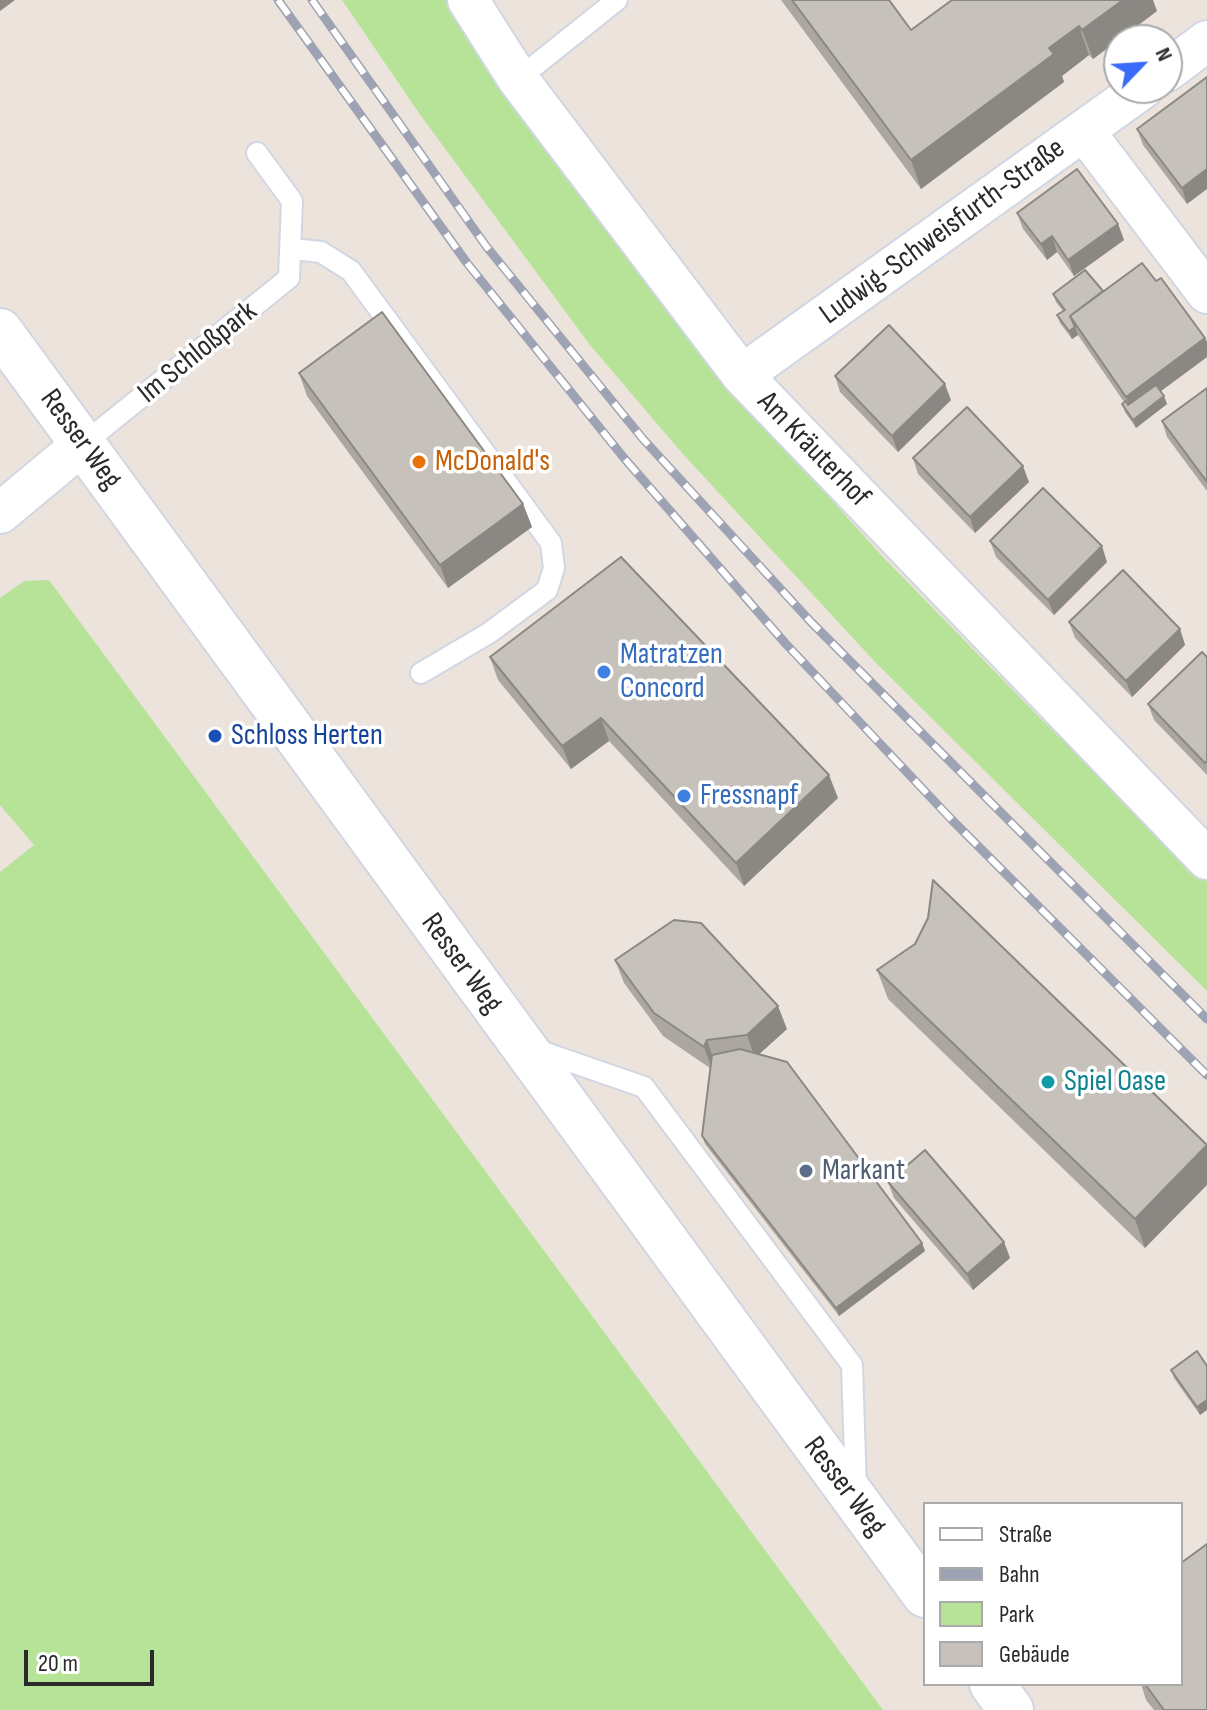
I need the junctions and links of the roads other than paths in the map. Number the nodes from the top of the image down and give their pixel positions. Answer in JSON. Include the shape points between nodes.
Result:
{"nodes":[{"id":1,"x":468,"y":0,"type":"edge"},
{"id":2,"x":617,"y":0,"type":"edge"},
{"id":3,"x":1207,"y":41,"type":"edge"},
{"id":4,"x":1183,"y":59,"type":"edge"},
{"id":5,"x":518,"y":79,"type":"junction"},
{"id":6,"x":1121,"y":104,"type":"edge"},
{"id":7,"x":1084,"y":131,"type":"junction"},
{"id":8,"x":257,"y":153,"type":"dead end"},
{"id":9,"x":292,"y":249,"type":"junction"},
{"id":10,"x":1207,"y":293,"type":"edge"},
{"id":11,"x":0,"y":331,"type":"edge"},
{"id":12,"x":742,"y":375,"type":"junction"},
{"id":13,"x":83,"y":444,"type":"junction"},
{"id":14,"x":0,"y":513,"type":"edge"},
{"id":15,"x":421,"y":673,"type":"dead end"},
{"id":16,"x":1207,"y":859,"type":"edge"},
{"id":17,"x":520,"y":1045,"type":"junction"},
{"id":18,"x":856,"y":1506,"type":"junction"},
{"id":19,"x":923,"y":1592,"type":"edge"},
{"id":20,"x":993,"y":1686,"type":"edge"},
{"id":21,"x":1011,"y":1710,"type":"edge"}],
"edges":[{"from":1,"to":5,"type":"street","name":"Am Kräuterhof"},
{"from":2,"to":5,"type":"lane"},
{"from":3,"to":4,"type":"street"},
{"from":5,"to":12,"type":"street","name":"Am Kräuterhof"},
{"from":6,"to":7,"type":"street","name":"Ludwig-Schweisfurth-Straße"},
{"from":7,"to":10,"type":"street"},
{"from":7,"to":12,"type":"street","name":"Ludwig-Schweisfurth-Straße"},
{"from":8,"to":9,"type":"lane","name":"Im Schloßpark","via":[[292,201]]},
{"from":9,"to":13,"type":"lane","name":"Im Schloßpark","via":[[289,278]]},
{"from":9,"to":15,"type":"lane","via":[[321,252],[351,271],[551,543],[554,568],[547,590],[489,633]]},
{"from":11,"to":13,"type":"main road","name":"Resser Weg"},
{"from":12,"to":16,"type":"street","name":"Am Kräuterhof"},
{"from":13,"to":14,"type":"street","name":"Im Schloßpark"},
{"from":13,"to":17,"type":"main road","name":"Resser Weg"},
{"from":17,"to":18,"type":"main road","name":"Resser Weg"},
{"from":17,"to":18,"type":"lane","via":[[644,1087],[852,1365]]},
{"from":18,"to":19,"type":"main road","name":"Resser Weg"},
{"from":20,"to":21,"type":"main road"}]}
